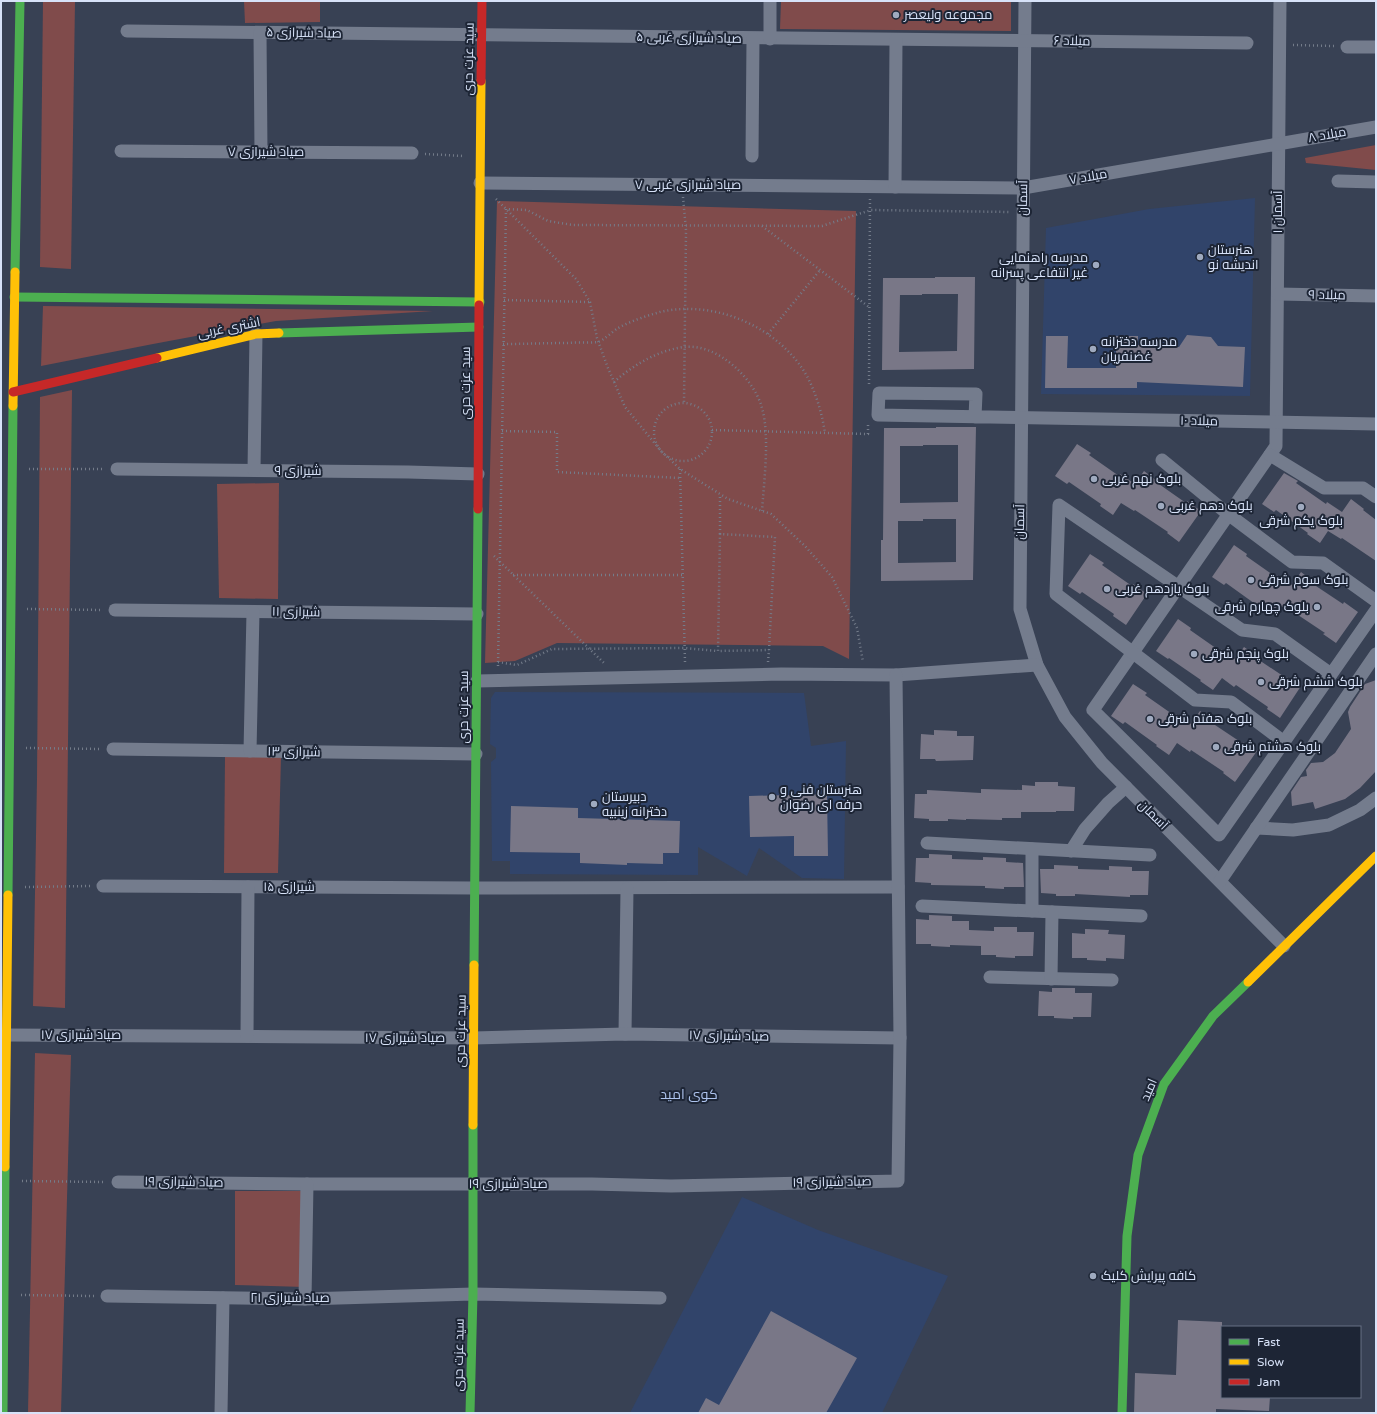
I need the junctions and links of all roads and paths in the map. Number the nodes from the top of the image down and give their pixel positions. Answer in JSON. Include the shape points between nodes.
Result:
{"nodes":[{"id":1,"x":20,"y":1,"type":"edge"},
{"id":2,"x":482,"y":1,"type":"edge"},
{"id":3,"x":770,"y":1,"type":"edge"},
{"id":4,"x":1025,"y":1,"type":"edge"},
{"id":5,"x":1280,"y":1,"type":"edge"},
{"id":6,"x":126,"y":31,"type":"dead end"},
{"id":7,"x":260,"y":33,"type":"junction"},
{"id":8,"x":482,"y":35,"type":"junction"},
{"id":9,"x":753,"y":38,"type":"junction"},
{"id":10,"x":770,"y":39,"type":"junction"},
{"id":11,"x":896,"y":40,"type":"junction"},
{"id":12,"x":1024,"y":41,"type":"junction"},
{"id":13,"x":1247,"y":43,"type":"dead end"},
{"id":14,"x":1280,"y":44,"type":"junction"},
{"id":15,"x":1347,"y":47,"type":"joint"},
{"id":16,"x":1376,"y":47,"type":"edge"},
{"id":17,"x":1376,"y":127,"type":"edge"},
{"id":18,"x":1279,"y":144,"type":"junction"},
{"id":19,"x":121,"y":151,"type":"dead end"},
{"id":20,"x":261,"y":152,"type":"junction"},
{"id":21,"x":412,"y":153,"type":"joint"},
{"id":22,"x":752,"y":156,"type":"dead end"},
{"id":23,"x":480,"y":157,"type":"junction"},
{"id":24,"x":1338,"y":181,"type":"dead end"},
{"id":25,"x":1376,"y":182,"type":"edge"},
{"id":26,"x":480,"y":183,"type":"junction"},
{"id":27,"x":682,"y":185,"type":"junction"},
{"id":28,"x":870,"y":187,"type":"junction"},
{"id":29,"x":895,"y":187,"type":"junction"},
{"id":30,"x":1023,"y":188,"type":"junction"},
{"id":31,"x":506,"y":208,"type":"junction"},
{"id":32,"x":871,"y":210,"type":"junction"},
{"id":33,"x":1023,"y":212,"type":"junction"},
{"id":34,"x":684,"y":225,"type":"junction"},
{"id":35,"x":761,"y":225,"type":"junction"},
{"id":36,"x":820,"y":270,"type":"junction"},
{"id":37,"x":1278,"y":294,"type":"junction"},
{"id":38,"x":1376,"y":296,"type":"edge"},
{"id":39,"x":14,"y":297,"type":"junction"},
{"id":40,"x":504,"y":300,"type":"junction"},
{"id":41,"x":480,"y":302,"type":"junction"},
{"id":42,"x":590,"y":302,"type":"junction"},
{"id":43,"x":870,"y":307,"type":"dead end"},
{"id":44,"x":449,"y":309,"type":"junction"},
{"id":45,"x":685,"y":309,"type":"junction"},
{"id":46,"x":479,"y":327,"type":"junction"},
{"id":47,"x":443,"y":328,"type":"junction"},
{"id":48,"x":256,"y":334,"type":"junction"},
{"id":49,"x":768,"y":334,"type":"junction"},
{"id":50,"x":599,"y":342,"type":"junction"},
{"id":51,"x":503,"y":344,"type":"junction"},
{"id":52,"x":684,"y":347,"type":"junction"},
{"id":53,"x":614,"y":382,"type":"junction"},
{"id":54,"x":869,"y":388,"type":"dead end"},
{"id":55,"x":13,"y":392,"type":"junction"},
{"id":56,"x":684,"y":403,"type":"junction"},
{"id":57,"x":975,"y":416,"type":"junction"},
{"id":58,"x":1021,"y":417,"type":"junction"},
{"id":59,"x":868,"y":419,"type":"dead end"},
{"id":60,"x":1276,"y":422,"type":"junction"},
{"id":61,"x":1376,"y":424,"type":"edge"},
{"id":62,"x":712,"y":430,"type":"junction"},
{"id":63,"x":502,"y":431,"type":"junction"},
{"id":64,"x":766,"y":432,"type":"junction"},
{"id":65,"x":826,"y":433,"type":"junction"},
{"id":66,"x":661,"y":451,"type":"junction"},
{"id":67,"x":1270,"y":455,"type":"junction"},
{"id":68,"x":1162,"y":460,"type":"dead end"},
{"id":69,"x":12,"y":468,"type":"junction"},
{"id":70,"x":117,"y":469,"type":"joint"},
{"id":71,"x":680,"y":469,"type":"junction"},
{"id":72,"x":254,"y":470,"type":"junction"},
{"id":73,"x":478,"y":474,"type":"junction"},
{"id":74,"x":681,"y":478,"type":"junction"},
{"id":75,"x":720,"y":494,"type":"junction"},
{"id":76,"x":1376,"y":497,"type":"edge"},
{"id":77,"x":762,"y":511,"type":"junction"},
{"id":78,"x":1228,"y":514,"type":"junction"},
{"id":79,"x":720,"y":534,"type":"junction"},
{"id":80,"x":478,"y":540,"type":"junction"},
{"id":81,"x":499,"y":561,"type":"junction"},
{"id":82,"x":513,"y":575,"type":"junction"},
{"id":83,"x":683,"y":575,"type":"junction"},
{"id":84,"x":1178,"y":586,"type":"junction"},
{"id":85,"x":1376,"y":601,"type":"edge"},
{"id":86,"x":11,"y":609,"type":"junction"},
{"id":87,"x":115,"y":610,"type":"joint"},
{"id":88,"x":1376,"y":610,"type":"edge"},
{"id":89,"x":253,"y":612,"type":"junction"},
{"id":90,"x":477,"y":614,"type":"junction"},
{"id":91,"x":589,"y":648,"type":"junction"},
{"id":92,"x":684,"y":648,"type":"junction"},
{"id":93,"x":769,"y":650,"type":"junction"},
{"id":94,"x":718,"y":651,"type":"junction"},
{"id":95,"x":1133,"y":652,"type":"junction"},
{"id":96,"x":1376,"y":654,"type":"edge"},
{"id":97,"x":498,"y":662,"type":"junction"},
{"id":98,"x":1037,"y":665,"type":"junction"},
{"id":99,"x":767,"y":674,"type":"junction"},
{"id":100,"x":865,"y":674,"type":"junction"},
{"id":101,"x":1331,"y":674,"type":"junction"},
{"id":102,"x":896,"y":675,"type":"junction"},
{"id":103,"x":685,"y":676,"type":"junction"},
{"id":104,"x":619,"y":678,"type":"junction"},
{"id":105,"x":477,"y":681,"type":"junction"},
{"id":106,"x":498,"y":681,"type":"junction"},
{"id":107,"x":1284,"y":742,"type":"junction"},
{"id":108,"x":10,"y":748,"type":"junction"},
{"id":109,"x":113,"y":749,"type":"joint"},
{"id":110,"x":250,"y":751,"type":"junction"},
{"id":111,"x":476,"y":754,"type":"junction"},
{"id":112,"x":1126,"y":787,"type":"junction"},
{"id":113,"x":1376,"y":798,"type":"edge"},
{"id":114,"x":1256,"y":828,"type":"junction"},
{"id":115,"x":927,"y":843,"type":"dead end"},
{"id":116,"x":1032,"y":849,"type":"junction"},
{"id":117,"x":1071,"y":851,"type":"junction"},
{"id":118,"x":1150,"y":855,"type":"dead end"},
{"id":119,"x":1376,"y":856,"type":"edge"},
{"id":120,"x":1220,"y":881,"type":"junction"},
{"id":121,"x":103,"y":886,"type":"joint"},
{"id":122,"x":8,"y":887,"type":"junction"},
{"id":123,"x":248,"y":887,"type":"junction"},
{"id":124,"x":898,"y":887,"type":"junction"},
{"id":125,"x":475,"y":888,"type":"junction"},
{"id":126,"x":627,"y":888,"type":"junction"},
{"id":127,"x":922,"y":906,"type":"dead end"},
{"id":128,"x":1032,"y":911,"type":"junction"},
{"id":129,"x":1052,"y":912,"type":"junction"},
{"id":130,"x":1141,"y":916,"type":"dead end"},
{"id":131,"x":1284,"y":946,"type":"junction"},
{"id":132,"x":990,"y":977,"type":"dead end"},
{"id":133,"x":1051,"y":979,"type":"junction"},
{"id":134,"x":1112,"y":980,"type":"dead end"},
{"id":135,"x":625,"y":1034,"type":"junction"},
{"id":136,"x":7,"y":1035,"type":"junction"},
{"id":137,"x":247,"y":1036,"type":"junction"},
{"id":138,"x":474,"y":1038,"type":"junction"},
{"id":139,"x":900,"y":1038,"type":"junction"},
{"id":140,"x":5,"y":1180,"type":"junction"},
{"id":141,"x":118,"y":1182,"type":"joint"},
{"id":142,"x":307,"y":1184,"type":"junction"},
{"id":143,"x":472,"y":1184,"type":"junction"},
{"id":144,"x":473,"y":1294,"type":"junction"},
{"id":145,"x":4,"y":1295,"type":"junction"},
{"id":146,"x":108,"y":1296,"type":"joint"},
{"id":147,"x":223,"y":1298,"type":"junction"},
{"id":148,"x":660,"y":1298,"type":"dead end"},
{"id":149,"x":305,"y":1299,"type":"junction"},
{"id":150,"x":3,"y":1413,"type":"edge"},
{"id":151,"x":221,"y":1413,"type":"edge"},
{"id":152,"x":470,"y":1413,"type":"edge"},
{"id":153,"x":1122,"y":1413,"type":"edge"}],
"edges":[{"from":1,"to":39,"type":"street"},
{"from":2,"to":8,"type":"street","name":"سید عزت حری"},
{"from":3,"to":10,"type":"street"},
{"from":4,"to":12,"type":"street","name":"آسمان"},
{"from":5,"to":14,"type":"street","name":"آسمان ۱"},
{"from":6,"to":7,"type":"street","name":"صیاد شیرازی ۵"},
{"from":7,"to":8,"type":"street","name":"صیاد شیرازی ۵"},
{"from":7,"to":20,"type":"street"},
{"from":8,"to":9,"type":"street","name":"صیاد شیرازی غربی ۵"},
{"from":8,"to":23,"type":"street","name":"سید عزت حری"},
{"from":9,"to":10,"type":"street","name":"صیاد شیرازی غربی ۵"},
{"from":9,"to":22,"type":"street"},
{"from":10,"to":11,"type":"street","name":"صیاد شیرازی غربی ۵"},
{"from":11,"to":12,"type":"street","name":"میلاد ۶"},
{"from":11,"to":29,"type":"street"},
{"from":12,"to":13,"type":"street","name":"میلاد ۶"},
{"from":12,"to":30,"type":"street","name":"آسمان"},
{"from":14,"to":15,"type":"path"},
{"from":14,"to":18,"type":"street","name":"آسمان ۱"},
{"from":15,"to":16,"type":"street"},
{"from":17,"to":18,"type":"street","name":"میلاد ۸"},
{"from":18,"to":30,"type":"street","name":"میلاد ۷"},
{"from":18,"to":37,"type":"street","name":"آسمان ۱"},
{"from":19,"to":20,"type":"street","name":"صیاد شیرازی ۷"},
{"from":20,"to":21,"type":"street","name":"صیاد شیرازی ۷"},
{"from":21,"to":23,"type":"path"},
{"from":23,"to":26,"type":"street","name":"سید عزت حری"},
{"from":24,"to":25,"type":"street"},
{"from":26,"to":27,"type":"street","name":"صیاد شیرازی غربی ۷"},
{"from":26,"to":31,"type":"path"},
{"from":26,"to":41,"type":"street","name":"سید عزت حری"},
{"from":27,"to":28,"type":"street","name":"صیاد شیرازی غربی ۷"},
{"from":27,"to":34,"type":"path"},
{"from":28,"to":29,"type":"street","name":"صیاد شیرازی غربی ۷"},
{"from":28,"to":32,"type":"path"},
{"from":29,"to":30,"type":"street","name":"میلاد ۷"},
{"from":30,"to":33,"type":"street","name":"آسمان"},
{"from":31,"to":34,"type":"path","via":[[527,210],[548,221],[573,225]]},
{"from":31,"to":40,"type":"path"},
{"from":31,"to":42,"type":"path","via":[[576,279]]},
{"from":32,"to":33,"type":"path"},
{"from":32,"to":35,"type":"path","via":[[822,226]]},
{"from":32,"to":54,"type":"path"},
{"from":33,"to":58,"type":"street","name":"آسمان"},
{"from":34,"to":35,"type":"path"},
{"from":34,"to":45,"type":"path"},
{"from":35,"to":36,"type":"path"},
{"from":36,"to":43,"type":"path"},
{"from":36,"to":49,"type":"path"},
{"from":37,"to":38,"type":"street","name":"میلاد ۹"},
{"from":37,"to":60,"type":"street","name":"آسمان ۱"},
{"from":39,"to":44,"type":"street","name":"اشتری غربی"},
{"from":39,"to":55,"type":"street"},
{"from":40,"to":42,"type":"path"},
{"from":40,"to":51,"type":"path"},
{"from":41,"to":44,"type":"street","name":"اشتری غربی"},
{"from":41,"to":46,"type":"street","name":"سید عزت حری"},
{"from":42,"to":50,"type":"path"},
{"from":44,"to":47,"type":"street","via":[[450,322]]},
{"from":45,"to":49,"type":"path","via":[[714,311],[743,320]]},
{"from":45,"to":50,"type":"path","via":[[639,318],[618,328]]},
{"from":45,"to":52,"type":"path"},
{"from":46,"to":47,"type":"street","name":"اشتری غربی"},
{"from":46,"to":73,"type":"street","name":"سید عزت حری"},
{"from":47,"to":48,"type":"street","name":"اشتری غربی"},
{"from":48,"to":55,"type":"street","name":"اشتری غربی"},
{"from":48,"to":72,"type":"street"},
{"from":49,"to":65,"type":"path","via":[[790,354],[808,378],[820,404]]},
{"from":50,"to":51,"type":"path"},
{"from":50,"to":53,"type":"path"},
{"from":51,"to":63,"type":"path"},
{"from":52,"to":53,"type":"path","via":[[643,361]]},
{"from":52,"to":56,"type":"path"},
{"from":52,"to":64,"type":"path","via":[[697,348],[718,355],[745,376],[762,407]]},
{"from":53,"to":66,"type":"path","via":[[625,407]]},
{"from":55,"to":69,"type":"street"},
{"from":56,"to":62,"type":"path","via":[[700,408],[710,421]]},
{"from":56,"to":66,"type":"path","via":[[674,404],[659,415],[654,434]]},
{"from":57,"to":57,"type":"street","name":"میلاد ۱۰","via":[[878,415],[879,393],[976,394]]},
{"from":57,"to":58,"type":"street","name":"میلاد ۱۰"},
{"from":58,"to":60,"type":"street","name":"میلاد ۱۰"},
{"from":58,"to":98,"type":"street","name":"آسمان","via":[[1020,609]]},
{"from":59,"to":65,"type":"path","via":[[868,434]]},
{"from":60,"to":61,"type":"street","name":"میلاد ۱۰"},
{"from":60,"to":67,"type":"street","name":"آسمان ۱","via":[[1276,446]]},
{"from":62,"to":64,"type":"path"},
{"from":62,"to":66,"type":"path","via":[[707,447],[702,454],[694,458],[676,460]]},
{"from":63,"to":74,"type":"path","via":[[557,432],[557,472]]},
{"from":63,"to":81,"type":"path"},
{"from":64,"to":65,"type":"path"},
{"from":64,"to":77,"type":"path"},
{"from":66,"to":71,"type":"path"},
{"from":67,"to":76,"type":"street","via":[[1324,488],[1363,488]]},
{"from":67,"to":78,"type":"street","name":"آسمان ۱"},
{"from":68,"to":78,"type":"street"},
{"from":69,"to":70,"type":"path"},
{"from":69,"to":86,"type":"street"},
{"from":70,"to":72,"type":"street","name":"شیرازی ۹"},
{"from":71,"to":74,"type":"path"},
{"from":71,"to":75,"type":"path"},
{"from":72,"to":73,"type":"street","name":"شیرازی ۹"},
{"from":73,"to":80,"type":"street","name":"سید عزت حری"},
{"from":74,"to":83,"type":"path"},
{"from":75,"to":77,"type":"path"},
{"from":75,"to":79,"type":"path"},
{"from":77,"to":100,"type":"path","via":[[771,514],[805,546],[832,577],[857,628]]},
{"from":78,"to":84,"type":"street","name":"آسمان ۱"},
{"from":78,"to":85,"type":"street","via":[[1292,562],[1323,564]]},
{"from":79,"to":93,"type":"path","via":[[775,537]]},
{"from":79,"to":94,"type":"path"},
{"from":80,"to":81,"type":"path"},
{"from":80,"to":90,"type":"street","name":"سید عزت حری"},
{"from":81,"to":82,"type":"path"},
{"from":81,"to":97,"type":"path"},
{"from":82,"to":83,"type":"path"},
{"from":82,"to":91,"type":"path"},
{"from":83,"to":92,"type":"path"},
{"from":84,"to":95,"type":"street","name":"آسمان ۱"},
{"from":84,"to":95,"type":"street","via":[[1059,505],[1056,594]]},
{"from":84,"to":101,"type":"street","via":[[1242,630],[1275,634]]},
{"from":86,"to":87,"type":"path"},
{"from":86,"to":108,"type":"street"},
{"from":87,"to":89,"type":"street","name":"شیرازی ۱۱"},
{"from":88,"to":101,"type":"street"},
{"from":89,"to":90,"type":"street","name":"شیرازی ۱۱"},
{"from":89,"to":110,"type":"street"},
{"from":90,"to":105,"type":"street","name":"سید عزت حری"},
{"from":91,"to":92,"type":"path"},
{"from":91,"to":97,"type":"path","via":[[552,649],[516,664]]},
{"from":91,"to":104,"type":"path"},
{"from":92,"to":94,"type":"path"},
{"from":92,"to":103,"type":"path"},
{"from":93,"to":94,"type":"path"},
{"from":93,"to":99,"type":"path"},
{"from":95,"to":107,"type":"street","via":[[1195,700],[1231,702]]},
{"from":95,"to":107,"type":"street","name":"آسمان ۱","via":[[1093,710],[1219,835]]},
{"from":96,"to":114,"type":"street"},
{"from":97,"to":106,"type":"path"},
{"from":98,"to":102,"type":"street"},
{"from":98,"to":112,"type":"street","name":"آسمان","via":[[1065,717],[1102,763]]},
{"from":99,"to":100,"type":"street"},
{"from":99,"to":103,"type":"street"},
{"from":100,"to":102,"type":"street"},
{"from":101,"to":107,"type":"street"},
{"from":102,"to":124,"type":"street"},
{"from":103,"to":104,"type":"street"},
{"from":104,"to":106,"type":"street"},
{"from":105,"to":106,"type":"street"},
{"from":105,"to":111,"type":"street","name":"سید عزت حری"},
{"from":108,"to":109,"type":"path"},
{"from":108,"to":122,"type":"street"},
{"from":109,"to":110,"type":"street","name":"شیرازی ۱۳"},
{"from":110,"to":111,"type":"street","name":"شیرازی ۱۳"},
{"from":111,"to":125,"type":"street","name":"سید عزت حری"},
{"from":112,"to":117,"type":"street","via":[[1085,829]]},
{"from":112,"to":120,"type":"street","name":"آسمان"},
{"from":113,"to":114,"type":"street","via":[[1360,810],[1329,825],[1293,830]]},
{"from":114,"to":120,"type":"street"},
{"from":115,"to":116,"type":"street"},
{"from":116,"to":117,"type":"street"},
{"from":116,"to":128,"type":"street"},
{"from":117,"to":118,"type":"street"},
{"from":119,"to":131,"type":"street","name":"امید"},
{"from":120,"to":131,"type":"street","name":"آسمان"},
{"from":121,"to":122,"type":"path"},
{"from":121,"to":123,"type":"street","name":"شیرازی ۱۵"},
{"from":122,"to":136,"type":"street"},
{"from":123,"to":125,"type":"street","name":"شیرازی ۱۵"},
{"from":123,"to":137,"type":"street"},
{"from":124,"to":126,"type":"street","name":"شیرازی ۱۵"},
{"from":124,"to":139,"type":"street"},
{"from":125,"to":126,"type":"street","name":"شیرازی ۱۵"},
{"from":125,"to":138,"type":"street","name":"سید عزت حری"},
{"from":126,"to":135,"type":"street"},
{"from":127,"to":128,"type":"street"},
{"from":128,"to":129,"type":"street"},
{"from":129,"to":130,"type":"street"},
{"from":129,"to":133,"type":"street"},
{"from":131,"to":153,"type":"street","name":"امید","via":[[1214,1016],[1164,1084],[1138,1155],[1127,1236]]},
{"from":132,"to":133,"type":"street"},
{"from":133,"to":134,"type":"street"},
{"from":135,"to":138,"type":"street","name":"صیاد شیرازی ۱۷"},
{"from":135,"to":139,"type":"street","name":"صیاد شیرازی ۱۷"},
{"from":136,"to":137,"type":"street","name":"صیاد شیرازی ۱۷"},
{"from":136,"to":140,"type":"street"},
{"from":137,"to":138,"type":"street","name":"صیاد شیرازی ۱۷"},
{"from":138,"to":143,"type":"street","name":"سید عزت حری"},
{"from":139,"to":143,"type":"street","name":"صیاد شیرازی ۱۹","via":[[898,1181],[671,1186]]},
{"from":140,"to":141,"type":"path"},
{"from":140,"to":145,"type":"street"},
{"from":141,"to":142,"type":"street","name":"صیاد شیرازی ۱۹"},
{"from":142,"to":143,"type":"street","name":"صیاد شیرازی ۱۹"},
{"from":142,"to":149,"type":"street"},
{"from":143,"to":144,"type":"street","name":"سید عزت حری"},
{"from":144,"to":148,"type":"street","name":"صیاد شیرازی ۲۱"},
{"from":144,"to":149,"type":"street","name":"صیاد شیرازی ۲۱"},
{"from":144,"to":152,"type":"street","name":"سید عزت حری"},
{"from":145,"to":146,"type":"path"},
{"from":145,"to":150,"type":"street"},
{"from":146,"to":147,"type":"street","name":"صیاد شیرازی ۲۱"},
{"from":147,"to":149,"type":"street","name":"صیاد شیرازی ۲۱"},
{"from":147,"to":151,"type":"street"}]}
